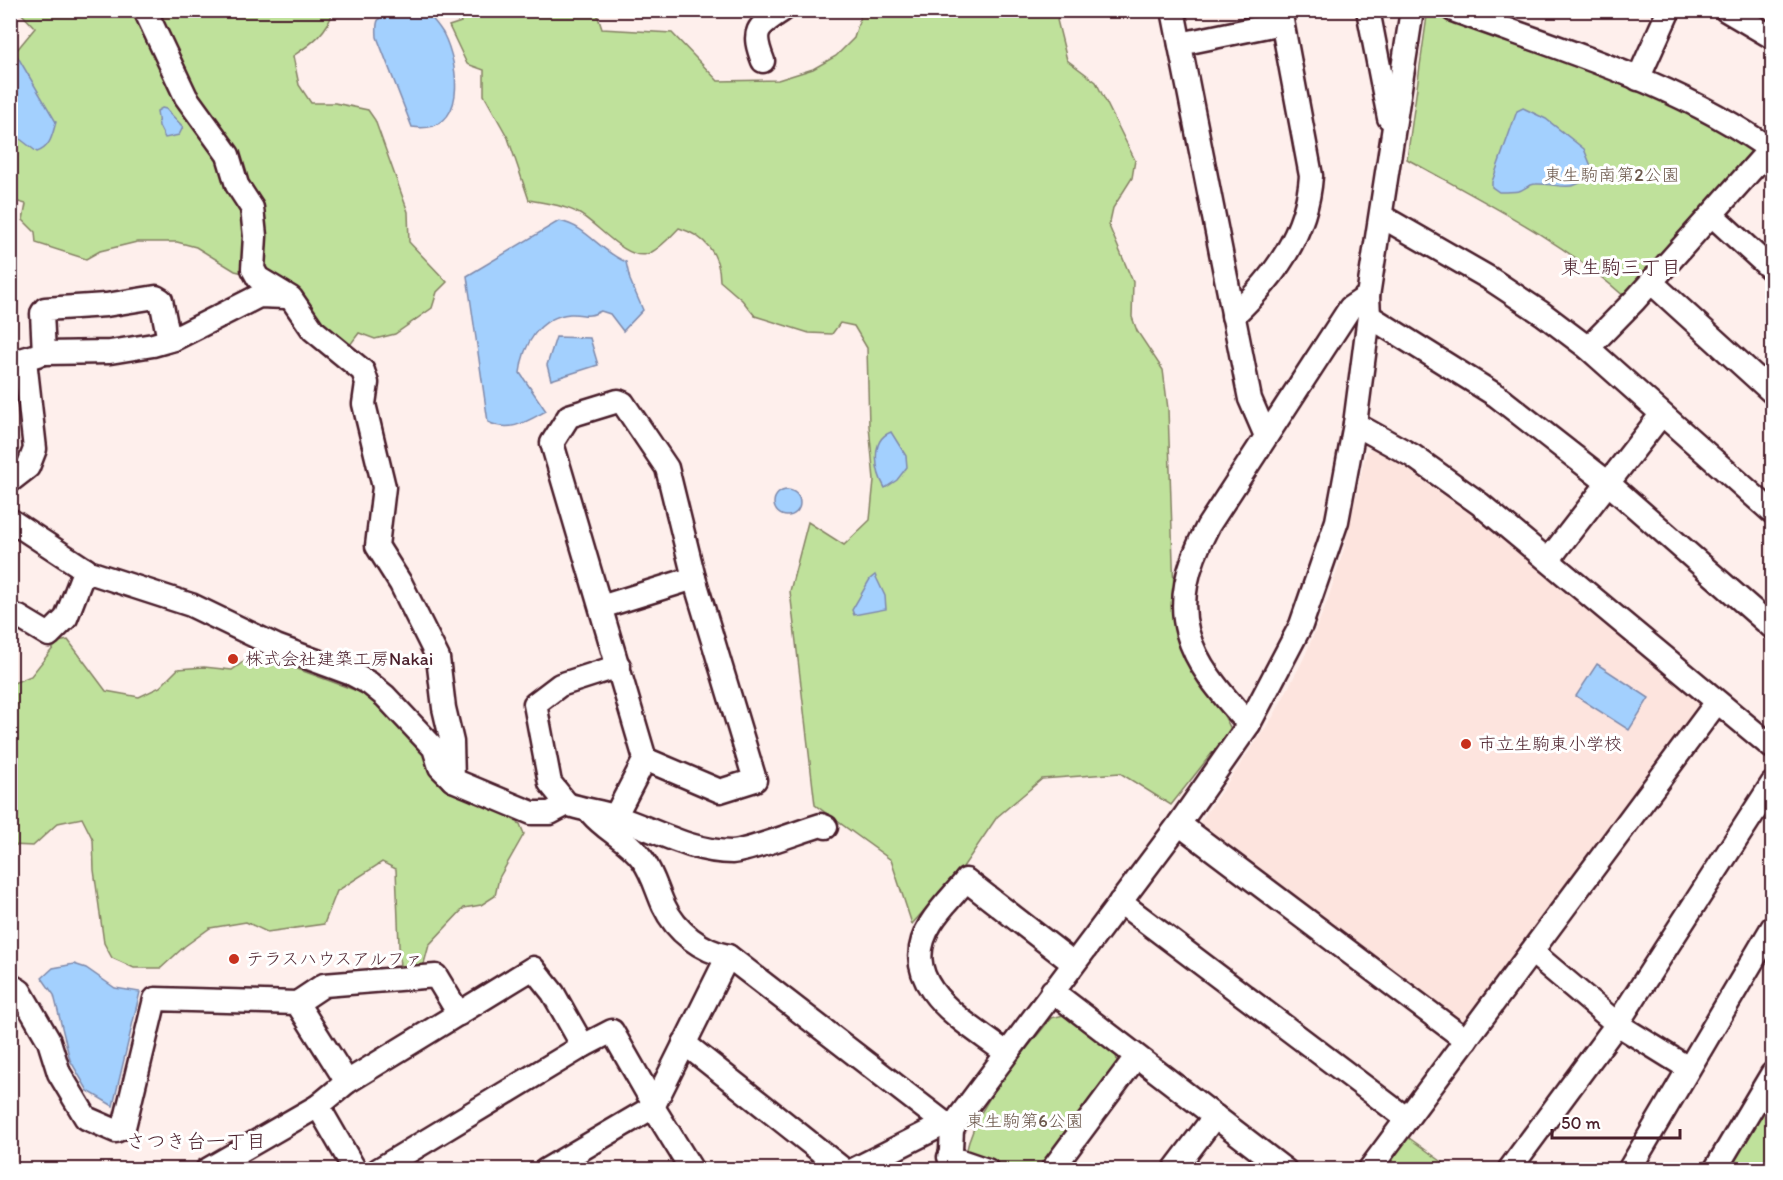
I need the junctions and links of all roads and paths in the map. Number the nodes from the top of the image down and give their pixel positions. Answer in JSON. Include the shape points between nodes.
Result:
{"nodes":[{"id":1,"x":145,"y":10,"type":"edge"},
{"id":2,"x":783,"y":10,"type":"edge"},
{"id":3,"x":1173,"y":10,"type":"edge"},
{"id":4,"x":1368,"y":10,"type":"edge"},
{"id":5,"x":1412,"y":10,"type":"edge"},
{"id":6,"x":1453,"y":10,"type":"edge"},
{"id":7,"x":1669,"y":10,"type":"edge"},
{"id":8,"x":1726,"y":10,"type":"edge"},
{"id":9,"x":1281,"y":17,"type":"edge"},
{"id":10,"x":1773,"y":37,"type":"edge"},
{"id":11,"x":1180,"y":44,"type":"junction"},
{"id":12,"x":763,"y":61,"type":"dead end"},
{"id":13,"x":1638,"y":79,"type":"junction"},
{"id":14,"x":1392,"y":134,"type":"junction"},
{"id":15,"x":1771,"y":150,"type":"edge"},
{"id":16,"x":1712,"y":215,"type":"junction"},
{"id":17,"x":1381,"y":216,"type":"junction"},
{"id":18,"x":1773,"y":270,"type":"edge"},
{"id":19,"x":1651,"y":282,"type":"junction"},
{"id":20,"x":291,"y":298,"type":"junction"},
{"id":21,"x":1369,"y":306,"type":"junction"},
{"id":22,"x":1233,"y":316,"type":"junction"},
{"id":23,"x":169,"y":340,"type":"junction"},
{"id":24,"x":1588,"y":348,"type":"junction"},
{"id":25,"x":27,"y":359,"type":"edge"},
{"id":26,"x":1773,"y":392,"type":"edge"},
{"id":27,"x":1661,"y":415,"type":"junction"},
{"id":28,"x":1355,"y":424,"type":"junction"},
{"id":29,"x":1266,"y":436,"type":"junction"},
{"id":30,"x":10,"y":481,"type":"edge"},
{"id":31,"x":1608,"y":483,"type":"junction"},
{"id":32,"x":1773,"y":512,"type":"edge"},
{"id":33,"x":10,"y":520,"type":"edge"},
{"id":34,"x":1549,"y":559,"type":"junction"},
{"id":35,"x":85,"y":569,"type":"junction"},
{"id":36,"x":694,"y":578,"type":"junction"},
{"id":37,"x":601,"y":607,"type":"junction"},
{"id":38,"x":10,"y":615,"type":"edge"},
{"id":39,"x":1773,"y":627,"type":"edge"},
{"id":40,"x":619,"y":666,"type":"junction"},
{"id":41,"x":1717,"y":702,"type":"junction"},
{"id":42,"x":1249,"y":724,"type":"junction"},
{"id":43,"x":1773,"y":747,"type":"edge"},
{"id":44,"x":645,"y":759,"type":"junction"},
{"id":45,"x":453,"y":780,"type":"junction"},
{"id":46,"x":1773,"y":784,"type":"edge"},
{"id":47,"x":567,"y":804,"type":"junction"},
{"id":48,"x":618,"y":811,"type":"dead end"},
{"id":49,"x":591,"y":813,"type":"junction"},
{"id":50,"x":1179,"y":824,"type":"junction"},
{"id":51,"x":826,"y":827,"type":"dead end"},
{"id":52,"x":1120,"y":902,"type":"junction"},
{"id":53,"x":1773,"y":928,"type":"edge"},
{"id":54,"x":1532,"y":952,"type":"junction"},
{"id":55,"x":728,"y":956,"type":"junction"},
{"id":56,"x":1764,"y":961,"type":"edge"},
{"id":57,"x":1073,"y":963,"type":"junction"},
{"id":58,"x":1052,"y":991,"type":"junction"},
{"id":59,"x":14,"y":992,"type":"edge"},
{"id":60,"x":297,"y":1003,"type":"junction"},
{"id":61,"x":459,"y":1014,"type":"junction"},
{"id":62,"x":1617,"y":1024,"type":"junction"},
{"id":63,"x":1466,"y":1040,"type":"junction"},
{"id":64,"x":684,"y":1043,"type":"junction"},
{"id":65,"x":583,"y":1046,"type":"junction"},
{"id":66,"x":1005,"y":1052,"type":"junction"},
{"id":67,"x":1136,"y":1057,"type":"junction"},
{"id":68,"x":1688,"y":1068,"type":"junction"},
{"id":69,"x":1773,"y":1074,"type":"edge"},
{"id":70,"x":347,"y":1082,"type":"junction"},
{"id":71,"x":655,"y":1102,"type":"junction"},
{"id":72,"x":318,"y":1106,"type":"junction"},
{"id":73,"x":1215,"y":1116,"type":"junction"},
{"id":74,"x":1407,"y":1119,"type":"junction"},
{"id":75,"x":949,"y":1126,"type":"junction"},
{"id":76,"x":579,"y":1162,"type":"edge"},
{"id":77,"x":950,"y":1163,"type":"edge"},
{"id":78,"x":207,"y":1170,"type":"edge"},
{"id":79,"x":356,"y":1170,"type":"edge"},
{"id":80,"x":378,"y":1170,"type":"edge"},
{"id":81,"x":546,"y":1170,"type":"edge"},
{"id":82,"x":692,"y":1170,"type":"edge"},
{"id":83,"x":844,"y":1170,"type":"edge"},
{"id":84,"x":853,"y":1170,"type":"edge"},
{"id":85,"x":987,"y":1170,"type":"edge"},
{"id":86,"x":1052,"y":1170,"type":"edge"},
{"id":87,"x":1174,"y":1170,"type":"edge"},
{"id":88,"x":1285,"y":1170,"type":"edge"},
{"id":89,"x":1369,"y":1170,"type":"edge"},
{"id":90,"x":1509,"y":1170,"type":"edge"},
{"id":91,"x":1629,"y":1170,"type":"edge"},
{"id":92,"x":1715,"y":1170,"type":"edge"}],
"edges":[{"from":1,"to":20,"type":"street","via":[[186,97],[228,155],[237,185],[252,208],[254,269],[258,278]]},
{"from":2,"to":12,"type":"street","via":[[760,26],[755,41]]},
{"from":3,"to":11,"type":"street"},
{"from":4,"to":14,"type":"street"},
{"from":5,"to":14,"type":"street"},
{"from":6,"to":13,"type":"street"},
{"from":7,"to":13,"type":"street"},
{"from":8,"to":10,"type":"street"},
{"from":9,"to":11,"type":"street"},
{"from":9,"to":22,"type":"street","via":[[1311,176],[1309,198],[1293,242],[1276,270]]},
{"from":11,"to":22,"type":"street"},
{"from":13,"to":15,"type":"street","via":[[1704,109]]},
{"from":14,"to":17,"type":"street"},
{"from":15,"to":16,"type":"street"},
{"from":16,"to":18,"type":"street"},
{"from":16,"to":19,"type":"street"},
{"from":17,"to":21,"type":"street"},
{"from":17,"to":24,"type":"street","via":[[1489,278]]},
{"from":19,"to":24,"type":"street"},
{"from":19,"to":26,"type":"street"},
{"from":20,"to":23,"type":"street","via":[[259,296]]},
{"from":20,"to":45,"type":"street","via":[[313,330],[363,371],[367,383],[364,404],[384,487],[377,546],[438,658],[452,742]]},
{"from":21,"to":28,"type":"street"},
{"from":21,"to":29,"type":"street","via":[[1350,308]]},
{"from":21,"to":31,"type":"street","via":[[1497,396]]},
{"from":22,"to":29,"type":"street","via":[[1251,399]]},
{"from":23,"to":25,"type":"street","via":[[110,352]]},
{"from":23,"to":25,"type":"street","via":[[161,300],[156,297],[45,309]]},
{"from":24,"to":27,"type":"street"},
{"from":25,"to":30,"type":"street","via":[[35,449],[28,468]]},
{"from":27,"to":31,"type":"street"},
{"from":27,"to":32,"type":"street"},
{"from":28,"to":34,"type":"street","via":[[1413,456]]},
{"from":28,"to":42,"type":"street","via":[[1336,521],[1302,625]]},
{"from":29,"to":42,"type":"street","via":[[1208,526],[1193,554],[1184,584],[1183,607],[1194,651],[1224,697]]},
{"from":31,"to":34,"type":"street"},
{"from":31,"to":39,"type":"street"},
{"from":33,"to":35,"type":"street"},
{"from":34,"to":41,"type":"street"},
{"from":35,"to":38,"type":"street","via":[[66,618],[49,635]]},
{"from":35,"to":45,"type":"street","via":[[191,605],[369,684],[398,708],[434,748],[440,767]]},
{"from":36,"to":37,"type":"street"},
{"from":36,"to":37,"type":"street","via":[[667,468],[623,403],[618,401],[568,416],[552,443]]},
{"from":36,"to":44,"type":"street","via":[[755,780],[720,791]]},
{"from":37,"to":40,"type":"street"},
{"from":40,"to":44,"type":"street"},
{"from":40,"to":47,"type":"street","via":[[560,685],[535,704],[550,783]]},
{"from":41,"to":43,"type":"street"},
{"from":41,"to":54,"type":"street"},
{"from":42,"to":50,"type":"street"},
{"from":44,"to":48,"type":"street"},
{"from":45,"to":47,"type":"street","via":[[532,813],[550,813]]},
{"from":46,"to":62,"type":"street"},
{"from":47,"to":49,"type":"street"},
{"from":49,"to":51,"type":"street","via":[[615,816],[664,836],[733,852],[821,825]]},
{"from":49,"to":55,"type":"street","via":[[642,858],[665,909],[679,928],[710,952]]},
{"from":50,"to":52,"type":"street"},
{"from":50,"to":63,"type":"street"},
{"from":52,"to":57,"type":"street"},
{"from":52,"to":74,"type":"street"},
{"from":53,"to":56,"type":"street"},
{"from":54,"to":62,"type":"street"},
{"from":54,"to":63,"type":"street"},
{"from":55,"to":64,"type":"street"},
{"from":55,"to":75,"type":"street"},
{"from":56,"to":68,"type":"street"},
{"from":57,"to":58,"type":"street"},
{"from":57,"to":66,"type":"street","via":[[966,880],[931,922],[920,957],[928,986],[938,1001]]},
{"from":58,"to":66,"type":"street"},
{"from":58,"to":67,"type":"street"},
{"from":59,"to":60,"type":"street","via":[[49,1041],[59,1073],[86,1118],[116,1131],[124,1127],[155,999]]},
{"from":60,"to":61,"type":"street","via":[[324,985],[436,976]]},
{"from":60,"to":70,"type":"street"},
{"from":61,"to":65,"type":"street","via":[[533,968],[553,993]]},
{"from":61,"to":70,"type":"street"},
{"from":62,"to":68,"type":"street"},
{"from":62,"to":90,"type":"street"},
{"from":63,"to":74,"type":"street"},
{"from":64,"to":71,"type":"street"},
{"from":64,"to":83,"type":"street"},
{"from":65,"to":71,"type":"street","via":[[612,1031]]},
{"from":65,"to":80,"type":"street"},
{"from":66,"to":75,"type":"street"},
{"from":67,"to":73,"type":"street"},
{"from":67,"to":86,"type":"street"},
{"from":68,"to":91,"type":"street"},
{"from":69,"to":92,"type":"street"},
{"from":70,"to":72,"type":"street"},
{"from":71,"to":76,"type":"street"},
{"from":71,"to":82,"type":"street"},
{"from":72,"to":78,"type":"street"},
{"from":72,"to":79,"type":"street"},
{"from":73,"to":87,"type":"street"},
{"from":73,"to":88,"type":"street"},
{"from":74,"to":89,"type":"street"},
{"from":75,"to":77,"type":"street"},
{"from":75,"to":84,"type":"street"},
{"from":76,"to":81,"type":"street"},
{"from":77,"to":85,"type":"street"}]}
